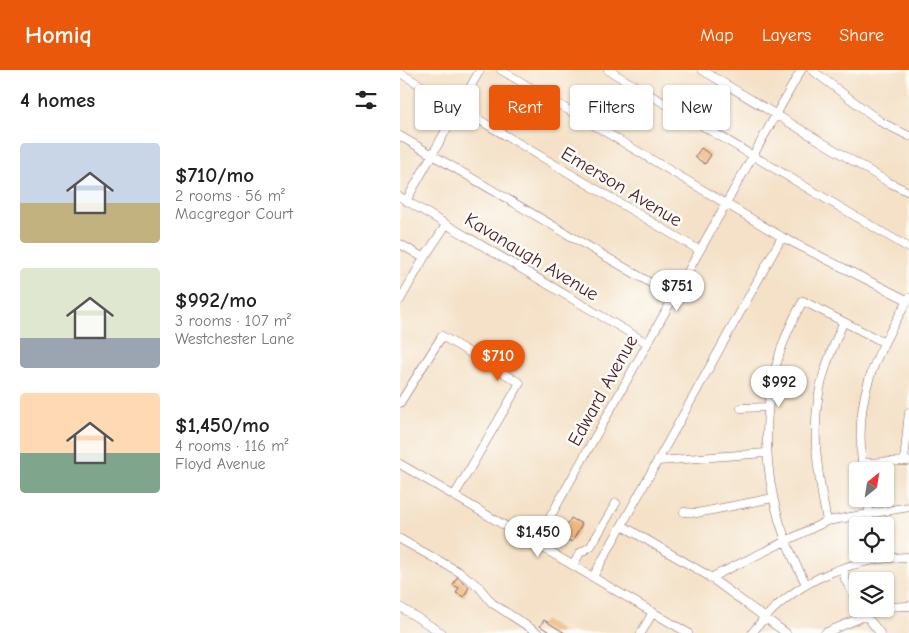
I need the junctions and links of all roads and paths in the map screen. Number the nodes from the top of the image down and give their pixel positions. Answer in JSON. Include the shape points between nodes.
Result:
{"nodes":[{"id":1,"x":480,"y":70,"type":"edge"},
{"id":2,"x":501,"y":70,"type":"edge"},
{"id":3,"x":608,"y":70,"type":"edge"},
{"id":4,"x":702,"y":70,"type":"edge"},
{"id":5,"x":801,"y":70,"type":"edge"},
{"id":6,"x":812,"y":70,"type":"edge"},
{"id":7,"x":400,"y":73,"type":"edge"},
{"id":8,"x":420,"y":85,"type":"edge"},
{"id":9,"x":472,"y":85,"type":"edge"},
{"id":10,"x":776,"y":114,"type":"junction"},
{"id":11,"x":479,"y":120,"type":"edge"},
{"id":12,"x":446,"y":130,"type":"edge"},
{"id":13,"x":400,"y":136,"type":"edge"},
{"id":14,"x":909,"y":136,"type":"edge"},
{"id":15,"x":432,"y":155,"type":"junction"},
{"id":16,"x":752,"y":155,"type":"junction"},
{"id":17,"x":909,"y":192,"type":"edge"},
{"id":18,"x":403,"y":199,"type":"edge"},
{"id":19,"x":725,"y":203,"type":"junction"},
{"id":20,"x":446,"y":225,"type":"junction"},
{"id":21,"x":782,"y":236,"type":"junction"},
{"id":22,"x":400,"y":244,"type":"edge"},
{"id":23,"x":909,"y":248,"type":"edge"},
{"id":24,"x":699,"y":250,"type":"junction"},
{"id":25,"x":424,"y":258,"type":"junction"},
{"id":26,"x":673,"y":296,"type":"junction"},
{"id":27,"x":400,"y":300,"type":"edge"},
{"id":28,"x":909,"y":300,"type":"edge"},
{"id":29,"x":843,"y":323,"type":"junction"},
{"id":30,"x":883,"y":342,"type":"junction"},
{"id":31,"x":647,"y":343,"type":"junction"},
{"id":32,"x":400,"y":402,"type":"edge"},
{"id":33,"x":768,"y":407,"type":"junction"},
{"id":34,"x":741,"y":408,"type":"dead end"},
{"id":35,"x":909,"y":412,"type":"edge"},
{"id":36,"x":766,"y":453,"type":"junction"},
{"id":37,"x":658,"y":461,"type":"junction"},
{"id":38,"x":906,"y":461,"type":"edge"},
{"id":39,"x":863,"y":462,"type":"edge"},
{"id":40,"x":400,"y":464,"type":"edge"},
{"id":41,"x":454,"y":496,"type":"junction"},
{"id":42,"x":772,"y":498,"type":"junction"},
{"id":43,"x":616,"y":503,"type":"dead end"},
{"id":44,"x":909,"y":506,"type":"edge"},
{"id":45,"x":868,"y":508,"type":"edge"},
{"id":46,"x":684,"y":512,"type":"dead end"},
{"id":47,"x":869,"y":512,"type":"junction"},
{"id":48,"x":870,"y":517,"type":"edge"},
{"id":49,"x":827,"y":521,"type":"junction"},
{"id":50,"x":623,"y":526,"type":"junction"},
{"id":51,"x":400,"y":539,"type":"edge"},
{"id":52,"x":785,"y":541,"type":"junction"},
{"id":53,"x":536,"y":544,"type":"junction"},
{"id":54,"x":894,"y":557,"type":"edge"},
{"id":55,"x":909,"y":557,"type":"edge"},
{"id":56,"x":860,"y":562,"type":"edge"},
{"id":57,"x":573,"y":565,"type":"junction"},
{"id":58,"x":843,"y":568,"type":"junction"},
{"id":59,"x":593,"y":577,"type":"junction"},
{"id":60,"x":710,"y":578,"type":"junction"},
{"id":61,"x":806,"y":584,"type":"junction"},
{"id":62,"x":849,"y":587,"type":"edge"},
{"id":63,"x":909,"y":606,"type":"edge"},
{"id":64,"x":400,"y":607,"type":"edge"},
{"id":65,"x":894,"y":607,"type":"edge"},
{"id":66,"x":653,"y":612,"type":"junction"},
{"id":67,"x":863,"y":617,"type":"edge"},
{"id":68,"x":866,"y":617,"type":"edge"},
{"id":69,"x":764,"y":618,"type":"junction"},
{"id":70,"x":442,"y":633,"type":"edge"},
{"id":71,"x":538,"y":633,"type":"edge"},
{"id":72,"x":641,"y":633,"type":"edge"},
{"id":73,"x":688,"y":633,"type":"edge"},
{"id":74,"x":752,"y":633,"type":"edge"},
{"id":75,"x":786,"y":633,"type":"edge"},
{"id":76,"x":825,"y":633,"type":"edge"},
{"id":77,"x":880,"y":633,"type":"edge"}],
"edges":[{"from":1,"to":9,"type":"street"},
{"from":2,"to":19,"type":"street"},
{"from":3,"to":16,"type":"street"},
{"from":4,"to":10,"type":"street"},
{"from":5,"to":10,"type":"street","name":"Edward Avenue"},
{"from":6,"to":14,"type":"street","via":[[881,122]]},
{"from":7,"to":8,"type":"street","name":"Emerson Avenue"},
{"from":10,"to":16,"type":"street","name":"Edward Avenue"},
{"from":10,"to":17,"type":"street"},
{"from":11,"to":24,"type":"street","name":"Emerson Avenue"},
{"from":12,"to":15,"type":"street"},
{"from":13,"to":15,"type":"street"},
{"from":15,"to":18,"type":"street"},
{"from":15,"to":26,"type":"street"},
{"from":16,"to":19,"type":"street","name":"Edward Avenue"},
{"from":16,"to":23,"type":"street"},
{"from":18,"to":20,"type":"street","name":"Kavanaugh Avenue"},
{"from":19,"to":21,"type":"street"},
{"from":19,"to":24,"type":"street","name":"Edward Avenue"},
{"from":20,"to":25,"type":"street"},
{"from":20,"to":31,"type":"street","name":"Kavanaugh Avenue"},
{"from":21,"to":28,"type":"street"},
{"from":21,"to":37,"type":"street"},
{"from":22,"to":25,"type":"street"},
{"from":24,"to":26,"type":"street","name":"Edward Avenue"},
{"from":25,"to":27,"type":"street"},
{"from":26,"to":31,"type":"street","name":"Edward Avenue"},
{"from":28,"to":30,"type":"street"},
{"from":29,"to":30,"type":"street"},
{"from":29,"to":33,"type":"street","via":[[803,301],[778,356]]},
{"from":29,"to":49,"type":"street","via":[[824,373],[816,421],[818,473]]},
{"from":30,"to":39,"type":"street","via":[[871,368],[864,398],[860,422]]},
{"from":31,"to":53,"type":"street","name":"Edward Avenue"},
{"from":32,"to":41,"type":"street","via":[[442,336],[520,383]]},
{"from":33,"to":34,"type":"street"},
{"from":33,"to":36,"type":"street"},
{"from":35,"to":38,"type":"street"},
{"from":36,"to":37,"type":"street"},
{"from":36,"to":42,"type":"street"},
{"from":37,"to":50,"type":"street"},
{"from":40,"to":41,"type":"street"},
{"from":41,"to":53,"type":"street"},
{"from":42,"to":46,"type":"street","via":[[697,514]]},
{"from":42,"to":52,"type":"street"},
{"from":43,"to":57,"type":"street","via":[[591,546],[580,553]]},
{"from":44,"to":47,"type":"street"},
{"from":45,"to":47,"type":"street"},
{"from":47,"to":48,"type":"street"},
{"from":47,"to":49,"type":"street"},
{"from":49,"to":52,"type":"street"},
{"from":50,"to":59,"type":"street"},
{"from":50,"to":60,"type":"street"},
{"from":51,"to":71,"type":"street","via":[[461,573],[492,603]]},
{"from":52,"to":60,"type":"street"},
{"from":52,"to":61,"type":"street"},
{"from":53,"to":57,"type":"street"},
{"from":54,"to":55,"type":"street"},
{"from":56,"to":58,"type":"street"},
{"from":57,"to":59,"type":"street"},
{"from":58,"to":61,"type":"street"},
{"from":58,"to":62,"type":"street"},
{"from":59,"to":66,"type":"street"},
{"from":60,"to":69,"type":"street"},
{"from":61,"to":69,"type":"street"},
{"from":63,"to":65,"type":"street"},
{"from":64,"to":70,"type":"street"},
{"from":66,"to":72,"type":"street"},
{"from":66,"to":73,"type":"street"},
{"from":67,"to":76,"type":"street"},
{"from":68,"to":77,"type":"street"},
{"from":69,"to":74,"type":"street"},
{"from":69,"to":75,"type":"street"}]}
